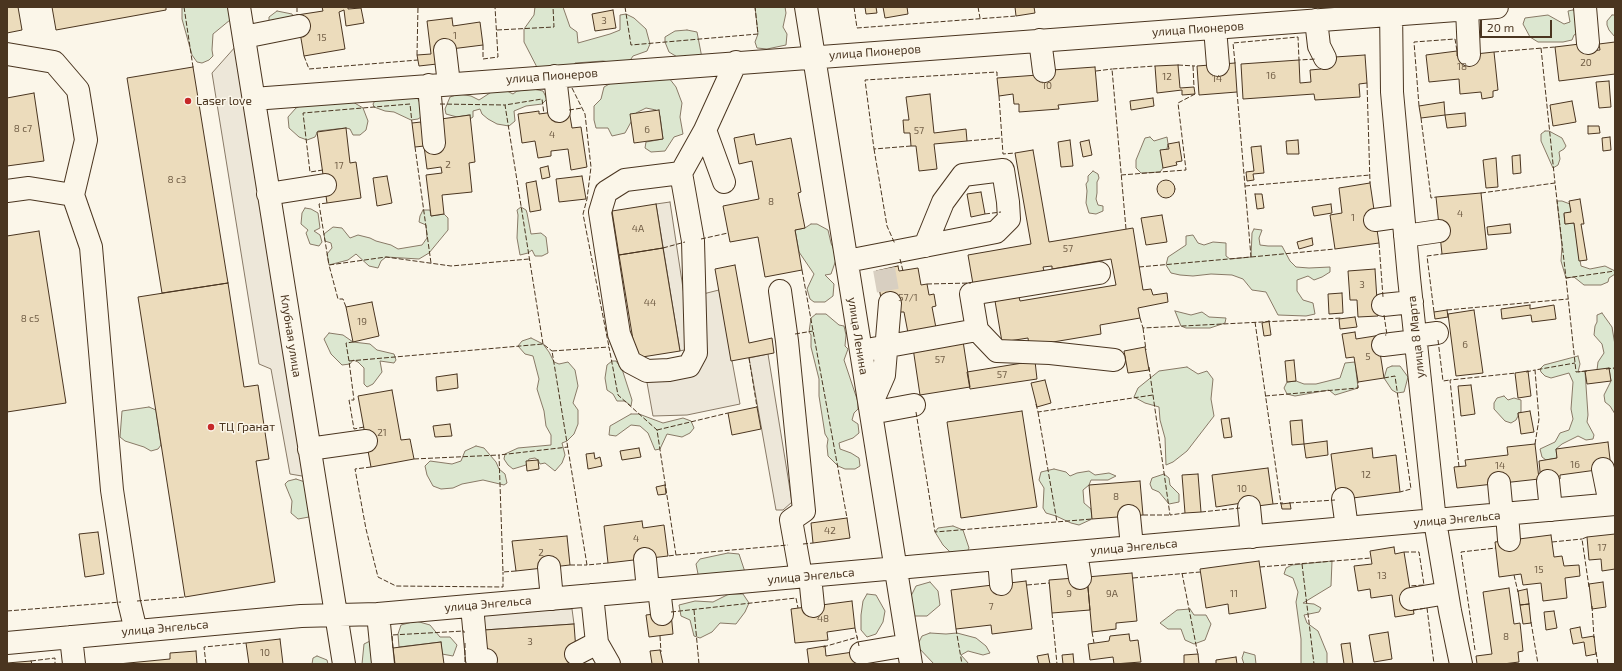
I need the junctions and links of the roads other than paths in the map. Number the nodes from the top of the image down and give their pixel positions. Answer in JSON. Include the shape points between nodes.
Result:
{"nodes":[{"id":1,"x":239,"y":7,"type":"edge"},
{"id":2,"x":806,"y":7,"type":"edge"},
{"id":3,"x":1497,"y":7,"type":"edge"},
{"id":4,"x":1585,"y":7,"type":"edge"},
{"id":5,"x":1467,"y":9,"type":"junction"},
{"id":6,"x":1391,"y":11,"type":"edge"},
{"id":7,"x":1307,"y":16,"type":"edge"},
{"id":8,"x":299,"y":26,"type":"dead end"},
{"id":9,"x":1215,"y":28,"type":"junction"},
{"id":10,"x":244,"y":37,"type":"junction"},
{"id":11,"x":1040,"y":40,"type":"junction"},
{"id":12,"x":1588,"y":43,"type":"dead end"},
{"id":13,"x":445,"y":50,"type":"dead end"},
{"id":14,"x":7,"y":54,"type":"edge"},
{"id":15,"x":1469,"y":55,"type":"dead end"},
{"id":16,"x":814,"y":56,"type":"junction"},
{"id":17,"x":1325,"y":58,"type":"dead end"},
{"id":18,"x":736,"y":62,"type":"junction"},
{"id":19,"x":1218,"y":65,"type":"dead end"},
{"id":20,"x":1044,"y":71,"type":"dead end"},
{"id":21,"x":555,"y":76,"type":"junction"},
{"id":22,"x":439,"y":85,"type":"junction"},
{"id":23,"x":253,"y":99,"type":"junction"},
{"id":24,"x":558,"y":111,"type":"dead end"},
{"id":25,"x":705,"y":130,"type":"junction"},
{"id":26,"x":434,"y":144,"type":"dead end"},
{"id":27,"x":681,"y":173,"type":"junction"},
{"id":28,"x":724,"y":182,"type":"dead end"},
{"id":29,"x":324,"y":185,"type":"dead end"},
{"id":30,"x":7,"y":191,"type":"edge"},
{"id":31,"x":268,"y":194,"type":"junction"},
{"id":32,"x":73,"y":195,"type":"junction"},
{"id":33,"x":1376,"y":220,"type":"dead end"},
{"id":34,"x":1404,"y":226,"type":"junction"},
{"id":35,"x":1439,"y":231,"type":"dead end"},
{"id":36,"x":925,"y":246,"type":"dead end"},
{"id":37,"x":847,"y":261,"type":"junction"},
{"id":38,"x":1099,"y":273,"type":"dead end"},
{"id":39,"x":780,"y":291,"type":"dead end"},
{"id":40,"x":1412,"y":302,"type":"junction"},
{"id":41,"x":890,"y":303,"type":"tunnel mouth"},
{"id":42,"x":1383,"y":304,"type":"dead end"},
{"id":43,"x":977,"y":330,"type":"junction"},
{"id":44,"x":1437,"y":333,"type":"dead end"},
{"id":45,"x":1416,"y":339,"type":"junction"},
{"id":46,"x":1383,"y":345,"type":"dead end"},
{"id":47,"x":887,"y":346,"type":"junction"},
{"id":48,"x":861,"y":351,"type":"junction"},
{"id":49,"x":1114,"y":360,"type":"dead end"},
{"id":50,"x":914,"y":405,"type":"dead end"},
{"id":51,"x":870,"y":410,"type":"junction"},
{"id":52,"x":366,"y":441,"type":"dead end"},
{"id":53,"x":309,"y":449,"type":"junction"},
{"id":54,"x":1604,"y":469,"type":"dead end"},
{"id":55,"x":1548,"y":481,"type":"dead end"},
{"id":56,"x":1499,"y":483,"type":"dead end"},
{"id":57,"x":1343,"y":499,"type":"dead end"},
{"id":58,"x":1612,"y":504,"type":"edge"},
{"id":59,"x":1249,"y":507,"type":"dead end"},
{"id":60,"x":1552,"y":510,"type":"junction"},
{"id":61,"x":1505,"y":514,"type":"junction"},
{"id":62,"x":1129,"y":516,"type":"dead end"},
{"id":63,"x":1435,"y":521,"type":"junction"},
{"id":64,"x":1348,"y":528,"type":"junction"},
{"id":65,"x":1252,"y":537,"type":"junction"},
{"id":66,"x":1509,"y":540,"type":"dead end"},
{"id":67,"x":1132,"y":547,"type":"junction"},
{"id":68,"x":1076,"y":552,"type":"junction"},
{"id":69,"x":644,"y":559,"type":"dead end"},
{"id":70,"x":999,"y":559,"type":"junction"},
{"id":71,"x":549,"y":567,"type":"dead end"},
{"id":72,"x":896,"y":568,"type":"junction"},
{"id":73,"x":806,"y":576,"type":"junction"},
{"id":74,"x":1080,"y":578,"type":"dead end"},
{"id":75,"x":1001,"y":584,"type":"dead end"},
{"id":76,"x":654,"y":590,"type":"junction"},
{"id":77,"x":1447,"y":593,"type":"junction"},
{"id":78,"x":592,"y":595,"type":"junction"},
{"id":79,"x":552,"y":599,"type":"junction"},
{"id":80,"x":1411,"y":599,"type":"dead end"},
{"id":81,"x":472,"y":606,"type":"junction"},
{"id":82,"x":813,"y":606,"type":"dead end"},
{"id":83,"x":337,"y":614,"type":"junction"},
{"id":84,"x":378,"y":614,"type":"junction"},
{"id":85,"x":662,"y":614,"type":"dead end"},
{"id":86,"x":136,"y":631,"type":"junction"},
{"id":87,"x":71,"y":637,"type":"junction"},
{"id":88,"x":7,"y":643,"type":"edge"},
{"id":89,"x":597,"y":643,"type":"junction"},
{"id":90,"x":576,"y":654,"type":"dead end"},
{"id":91,"x":861,"y":654,"type":"dead end"},
{"id":92,"x":910,"y":654,"type":"edge"},
{"id":93,"x":486,"y":660,"type":"dead end"},
{"id":94,"x":1466,"y":661,"type":"edge"},
{"id":95,"x":74,"y":664,"type":"edge"},
{"id":96,"x":344,"y":664,"type":"edge"},
{"id":97,"x":383,"y":664,"type":"edge"},
{"id":98,"x":609,"y":664,"type":"edge"}],
"edges":[{"from":1,"to":10,"type":"street","name":"Клубная улица"},
{"from":2,"to":16,"type":"street","name":"улица Ленина"},
{"from":3,"to":5,"type":"street","name":"улица Пионеров"},
{"from":4,"to":12,"type":"street"},
{"from":5,"to":6,"type":"street","name":"улица Пионеров"},
{"from":5,"to":15,"type":"street"},
{"from":6,"to":7,"type":"street","name":"улица Пионеров"},
{"from":6,"to":34,"type":"street","name":"улица 8 Марта","via":[[1392,92]]},
{"from":7,"to":9,"type":"street","name":"улица Пионеров"},
{"from":7,"to":17,"type":"street"},
{"from":8,"to":10,"type":"street"},
{"from":9,"to":11,"type":"street","name":"улица Пионеров"},
{"from":9,"to":19,"type":"street"},
{"from":10,"to":23,"type":"street","name":"Клубная улица"},
{"from":11,"to":16,"type":"street","name":"улица Пионеров"},
{"from":11,"to":20,"type":"street"},
{"from":13,"to":22,"type":"street"},
{"from":14,"to":32,"type":"street","via":[[54,62],[78,90],[86,140]]},
{"from":16,"to":18,"type":"street","name":"улица Пионеров"},
{"from":16,"to":37,"type":"street","name":"улица Ленина"},
{"from":18,"to":21,"type":"street","name":"улица Пионеров"},
{"from":18,"to":25,"type":"street"},
{"from":21,"to":22,"type":"street","name":"улица Пионеров"},
{"from":21,"to":24,"type":"street"},
{"from":22,"to":23,"type":"street","name":"улица Пионеров"},
{"from":22,"to":26,"type":"street"},
{"from":23,"to":31,"type":"street","name":"Клубная улица"},
{"from":25,"to":27,"type":"street"},
{"from":25,"to":28,"type":"street"},
{"from":27,"to":27,"type":"street","via":[[693,241],[696,353],[689,366],[647,371],[630,362],[619,334],[600,212],[606,192],[625,180]]},
{"from":29,"to":31,"type":"street"},
{"from":30,"to":32,"type":"street","via":[[29,188]]},
{"from":31,"to":53,"type":"street","name":"Клубная улица"},
{"from":32,"to":86,"type":"street","via":[[91,247],[112,490],[129,602]]},
{"from":33,"to":34,"type":"street"},
{"from":34,"to":35,"type":"street"},
{"from":34,"to":40,"type":"street","name":"улица 8 Марта"},
{"from":36,"to":37,"type":"street","via":[[883,262]]},
{"from":37,"to":48,"type":"street","name":"улица Ленина"},
{"from":38,"to":43,"type":"street","via":[[971,294]]},
{"from":39,"to":73,"type":"street","via":[[788,340],[804,511],[791,520]]},
{"from":40,"to":42,"type":"street"},
{"from":40,"to":45,"type":"street","name":"улица 8 Марта"},
{"from":41,"to":47,"type":"street"},
{"from":43,"to":47,"type":"street"},
{"from":43,"to":49,"type":"street","via":[[997,351],[1050,353]]},
{"from":44,"to":45,"type":"street"},
{"from":45,"to":46,"type":"street"},
{"from":45,"to":63,"type":"street","name":"улица 8 Марта"},
{"from":47,"to":48,"type":"street"},
{"from":47,"to":51,"type":"street","via":[[884,375]]},
{"from":48,"to":51,"type":"street","name":"улица Ленина"},
{"from":50,"to":51,"type":"street"},
{"from":51,"to":72,"type":"street","name":"улица Ленина"},
{"from":52,"to":53,"type":"street"},
{"from":53,"to":83,"type":"street","name":"Клубная улица"},
{"from":54,"to":58,"type":"street"},
{"from":55,"to":60,"type":"street"},
{"from":56,"to":61,"type":"street"},
{"from":57,"to":64,"type":"street"},
{"from":58,"to":60,"type":"street","name":"улица Энгельса"},
{"from":59,"to":65,"type":"street"},
{"from":60,"to":61,"type":"street","name":"улица Энгельса"},
{"from":61,"to":63,"type":"street","name":"улица Энгельса"},
{"from":61,"to":66,"type":"street"},
{"from":62,"to":67,"type":"street"},
{"from":63,"to":64,"type":"street","name":"улица Энгельса"},
{"from":63,"to":77,"type":"street","name":"улица 8 Марта"},
{"from":64,"to":65,"type":"street","name":"улица Энгельса"},
{"from":65,"to":67,"type":"street","name":"улица Энгельса"},
{"from":67,"to":68,"type":"street","name":"улица Энгельса"},
{"from":68,"to":70,"type":"street","name":"улица Энгельса"},
{"from":68,"to":74,"type":"street"},
{"from":69,"to":76,"type":"street"},
{"from":70,"to":72,"type":"street","name":"улица Энгельса"},
{"from":70,"to":75,"type":"street"},
{"from":71,"to":79,"type":"street"},
{"from":72,"to":73,"type":"street","name":"улица Энгельса"},
{"from":72,"to":92,"type":"street","name":"улица Ленина"},
{"from":73,"to":76,"type":"street","name":"улица Энгельса"},
{"from":73,"to":82,"type":"street"},
{"from":76,"to":78,"type":"street","name":"улица Энгельса"},
{"from":76,"to":85,"type":"street"},
{"from":77,"to":80,"type":"street"},
{"from":77,"to":94,"type":"street","name":"улица 8 Марта"},
{"from":78,"to":79,"type":"street","name":"улица Энгельса"},
{"from":78,"to":89,"type":"street"},
{"from":79,"to":81,"type":"street","name":"улица Энгельса"},
{"from":81,"to":84,"type":"street","name":"улица Энгельса"},
{"from":81,"to":93,"type":"street","via":[[477,660]]},
{"from":83,"to":84,"type":"street","name":"улица Энгельса"},
{"from":83,"to":86,"type":"street","name":"улица Энгельса"},
{"from":83,"to":96,"type":"street","name":"Клубная улица"},
{"from":84,"to":97,"type":"street"},
{"from":86,"to":87,"type":"street","name":"улица Энгельса"},
{"from":87,"to":88,"type":"street","name":"улица Энгельса"},
{"from":87,"to":95,"type":"street"},
{"from":89,"to":90,"type":"street"},
{"from":89,"to":98,"type":"street"},
{"from":91,"to":92,"type":"street"}]}
